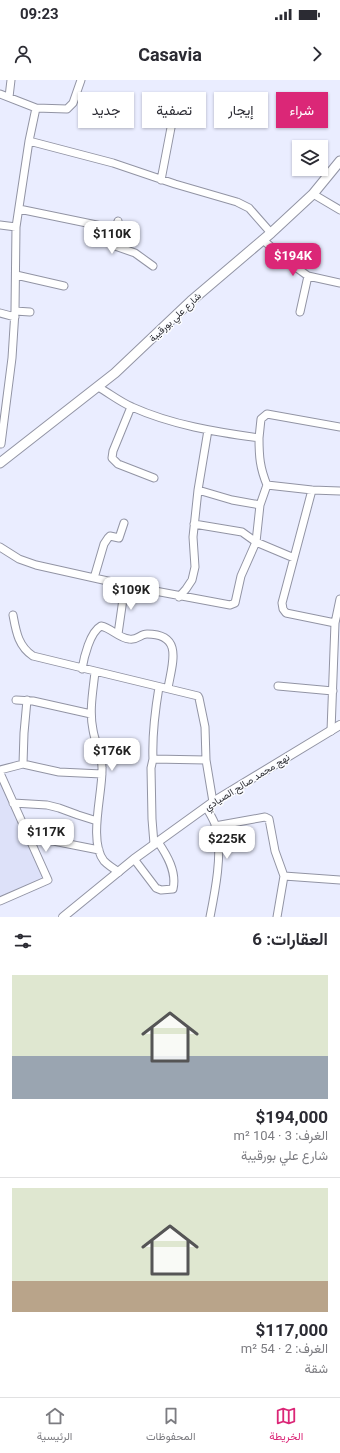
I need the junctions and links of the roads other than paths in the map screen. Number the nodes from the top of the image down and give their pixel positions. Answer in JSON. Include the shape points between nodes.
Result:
{"nodes":[{"id":1,"x":11,"y":80,"type":"edge"},
{"id":2,"x":81,"y":80,"type":"edge"},
{"id":3,"x":0,"y":94,"type":"edge"},
{"id":4,"x":9,"y":97,"type":"junction"},
{"id":5,"x":36,"y":108,"type":"junction"},
{"id":6,"x":171,"y":128,"type":"edge"},
{"id":7,"x":29,"y":141,"type":"junction"},
{"id":8,"x":340,"y":161,"type":"edge"},
{"id":9,"x":161,"y":180,"type":"junction"},
{"id":10,"x":313,"y":194,"type":"junction"},
{"id":11,"x":19,"y":209,"type":"junction"},
{"id":12,"x":340,"y":210,"type":"edge"},
{"id":13,"x":118,"y":221,"type":"dead end"},
{"id":14,"x":0,"y":225,"type":"edge"},
{"id":15,"x":16,"y":228,"type":"junction"},
{"id":16,"x":116,"y":229,"type":"junction"},
{"id":17,"x":271,"y":233,"type":"junction"},
{"id":18,"x":263,"y":240,"type":"junction"},
{"id":19,"x":153,"y":266,"type":"dead end"},
{"id":20,"x":16,"y":275,"type":"junction"},
{"id":21,"x":308,"y":276,"type":"junction"},
{"id":22,"x":340,"y":283,"type":"edge"},
{"id":23,"x":64,"y":286,"type":"dead end"},
{"id":24,"x":30,"y":312,"type":"dead end"},
{"id":25,"x":300,"y":312,"type":"dead end"},
{"id":26,"x":0,"y":313,"type":"edge"},
{"id":27,"x":15,"y":314,"type":"junction"},
{"id":28,"x":98,"y":387,"type":"junction"},
{"id":29,"x":131,"y":407,"type":"junction"},
{"id":30,"x":340,"y":427,"type":"edge"},
{"id":31,"x":208,"y":430,"type":"junction"},
{"id":32,"x":259,"y":438,"type":"junction"},
{"id":33,"x":1,"y":444,"type":"edge"},
{"id":34,"x":10,"y":456,"type":"junction"},
{"id":35,"x":0,"y":463,"type":"edge"},
{"id":36,"x":154,"y":478,"type":"dead end"},
{"id":37,"x":267,"y":485,"type":"junction"},
{"id":38,"x":198,"y":490,"type":"junction"},
{"id":39,"x":312,"y":490,"type":"junction"},
{"id":40,"x":340,"y":491,"type":"edge"},
{"id":41,"x":260,"y":505,"type":"junction"},
{"id":42,"x":124,"y":523,"type":"dead end"},
{"id":43,"x":194,"y":524,"type":"junction"},
{"id":44,"x":256,"y":542,"type":"junction"},
{"id":45,"x":0,"y":547,"type":"edge"},
{"id":46,"x":294,"y":558,"type":"junction"},
{"id":47,"x":94,"y":578,"type":"junction"},
{"id":48,"x":125,"y":585,"type":"junction"},
{"id":49,"x":179,"y":597,"type":"junction"},
{"id":50,"x":340,"y":599,"type":"edge"},
{"id":51,"x":12,"y":615,"type":"dead end"},
{"id":52,"x":337,"y":619,"type":"edge"},
{"id":53,"x":118,"y":634,"type":"junction"},
{"id":54,"x":82,"y":669,"type":"junction"},
{"id":55,"x":95,"y":672,"type":"junction"},
{"id":56,"x":278,"y":686,"type":"dead end"},
{"id":57,"x":159,"y":687,"type":"junction"},
{"id":58,"x":168,"y":688,"type":"junction"},
{"id":59,"x":333,"y":691,"type":"junction"},
{"id":60,"x":16,"y":700,"type":"dead end"},
{"id":61,"x":27,"y":700,"type":"junction"},
{"id":62,"x":91,"y":714,"type":"junction"},
{"id":63,"x":340,"y":725,"type":"edge"},
{"id":64,"x":331,"y":731,"type":"junction"},
{"id":65,"x":153,"y":759,"type":"junction"},
{"id":66,"x":206,"y":760,"type":"junction"},
{"id":67,"x":23,"y":764,"type":"junction"},
{"id":68,"x":0,"y":771,"type":"edge"},
{"id":69,"x":102,"y":774,"type":"junction"},
{"id":70,"x":14,"y":803,"type":"junction"},
{"id":71,"x":210,"y":805,"type":"junction"},
{"id":72,"x":97,"y":820,"type":"junction"},
{"id":73,"x":215,"y":826,"type":"junction"},
{"id":74,"x":28,"y":836,"type":"junction"},
{"id":75,"x":156,"y":843,"type":"junction"},
{"id":76,"x":100,"y":850,"type":"junction"},
{"id":77,"x":134,"y":859,"type":"junction"},
{"id":78,"x":118,"y":872,"type":"junction"},
{"id":79,"x":284,"y":876,"type":"junction"},
{"id":80,"x":340,"y":880,"type":"edge"},
{"id":81,"x":0,"y":901,"type":"edge"},
{"id":82,"x":63,"y":917,"type":"edge"},
{"id":83,"x":210,"y":917,"type":"edge"},
{"id":84,"x":277,"y":917,"type":"edge"}],
"edges":[{"from":1,"to":4,"type":"street"},
{"from":2,"to":5,"type":"street","via":[[69,108]]},
{"from":3,"to":4,"type":"street"},
{"from":4,"to":5,"type":"street"},
{"from":5,"to":7,"type":"street"},
{"from":6,"to":9,"type":"street"},
{"from":7,"to":9,"type":"street","via":[[113,163]]},
{"from":7,"to":11,"type":"street"},
{"from":8,"to":10,"type":"main road","name":"شارع علي بورقيبة"},
{"from":9,"to":17,"type":"street","via":[[237,202],[249,208]]},
{"from":10,"to":12,"type":"street"},
{"from":10,"to":17,"type":"main road","name":"شارع علي بورقيبة"},
{"from":11,"to":15,"type":"street"},
{"from":11,"to":16,"type":"street"},
{"from":13,"to":16,"type":"street"},
{"from":14,"to":15,"type":"street"},
{"from":15,"to":20,"type":"street"},
{"from":16,"to":19,"type":"street","via":[[114,246],[135,253]]},
{"from":17,"to":18,"type":"main road","name":"شارع علي بورقيبة"},
{"from":18,"to":21,"type":"street"},
{"from":18,"to":28,"type":"main road","name":"شارع علي بورقيبة","via":[[190,301]]},
{"from":20,"to":23,"type":"street"},
{"from":20,"to":27,"type":"street"},
{"from":21,"to":22,"type":"street"},
{"from":21,"to":25,"type":"street"},
{"from":24,"to":27,"type":"street"},
{"from":26,"to":27,"type":"street"},
{"from":27,"to":33,"type":"street"},
{"from":28,"to":29,"type":"street"},
{"from":28,"to":34,"type":"main road","name":"شارع علي بورقيبة"},
{"from":29,"to":31,"type":"street","via":[[177,423]]},
{"from":29,"to":36,"type":"street","via":[[112,458],[118,464]]},
{"from":30,"to":32,"type":"street","via":[[267,414],[261,419]]},
{"from":31,"to":32,"type":"street"},
{"from":31,"to":38,"type":"street"},
{"from":32,"to":37,"type":"street","via":[[259,462]]},
{"from":33,"to":34,"type":"street"},
{"from":34,"to":35,"type":"main road","name":"شارع علي بورقيبة"},
{"from":37,"to":39,"type":"street"},
{"from":37,"to":41,"type":"street"},
{"from":38,"to":41,"type":"street"},
{"from":38,"to":43,"type":"street"},
{"from":39,"to":40,"type":"street"},
{"from":39,"to":46,"type":"street"},
{"from":41,"to":44,"type":"street"},
{"from":42,"to":47,"type":"street","via":[[119,538],[110,536],[105,541]]},
{"from":43,"to":44,"type":"street","via":[[236,530]]},
{"from":43,"to":49,"type":"street","via":[[194,573]]},
{"from":44,"to":46,"type":"street"},
{"from":44,"to":49,"type":"street","via":[[241,576],[235,603],[230,605]]},
{"from":45,"to":47,"type":"street","via":[[19,559],[36,565]]},
{"from":46,"to":52,"type":"street","via":[[282,603],[284,612]]},
{"from":47,"to":48,"type":"street"},
{"from":48,"to":49,"type":"street"},
{"from":48,"to":53,"type":"street"},
{"from":50,"to":52,"type":"street"},
{"from":51,"to":54,"type":"street","via":[[19,641],[28,653]]},
{"from":52,"to":59,"type":"street"},
{"from":53,"to":54,"type":"street","via":[[104,627],[98,628],[86,650]]},
{"from":53,"to":58,"type":"street","via":[[131,640],[146,634],[165,638],[170,642],[174,654]]},
{"from":54,"to":55,"type":"street"},
{"from":55,"to":57,"type":"street"},
{"from":55,"to":62,"type":"street"},
{"from":56,"to":59,"type":"street"},
{"from":57,"to":58,"type":"street"},
{"from":57,"to":65,"type":"street","via":[[152,740]]},
{"from":58,"to":66,"type":"street","via":[[198,696],[205,727]]},
{"from":59,"to":64,"type":"street"},
{"from":60,"to":61,"type":"street"},
{"from":61,"to":62,"type":"street"},
{"from":61,"to":67,"type":"street"},
{"from":62,"to":69,"type":"street","via":[[102,759]]},
{"from":63,"to":64,"type":"street","name":"نهج محمد صالح الصيادي"},
{"from":64,"to":71,"type":"street","name":"نهج محمد صالح الصيادي"},
{"from":65,"to":66,"type":"street"},
{"from":65,"to":75,"type":"street","via":[[152,819]]},
{"from":66,"to":71,"type":"street"},
{"from":67,"to":68,"type":"street"},
{"from":67,"to":69,"type":"street","via":[[59,772]]},
{"from":68,"to":70,"type":"street"},
{"from":69,"to":72,"type":"street"},
{"from":70,"to":72,"type":"street","via":[[47,805]]},
{"from":70,"to":74,"type":"street"},
{"from":71,"to":73,"type":"street"},
{"from":71,"to":75,"type":"street","name":"نهج محمد صالح الصيادي"},
{"from":72,"to":76,"type":"street"},
{"from":73,"to":79,"type":"street","via":[[267,817],[270,820],[275,852]]},
{"from":73,"to":83,"type":"street","via":[[218,864]]},
{"from":74,"to":76,"type":"street"},
{"from":74,"to":81,"type":"street","via":[[48,880]]},
{"from":75,"to":77,"type":"street","name":"نهج محمد صالح الصيادي"},
{"from":75,"to":77,"type":"street","via":[[164,850],[171,864],[173,889],[156,888]]},
{"from":76,"to":78,"type":"street","via":[[104,860]]},
{"from":77,"to":78,"type":"street","name":"نهج محمد صالح الصيادي"},
{"from":78,"to":82,"type":"street","name":"نهج محمد صالح الصيادي"},
{"from":79,"to":80,"type":"street"},
{"from":79,"to":84,"type":"street"}]}
